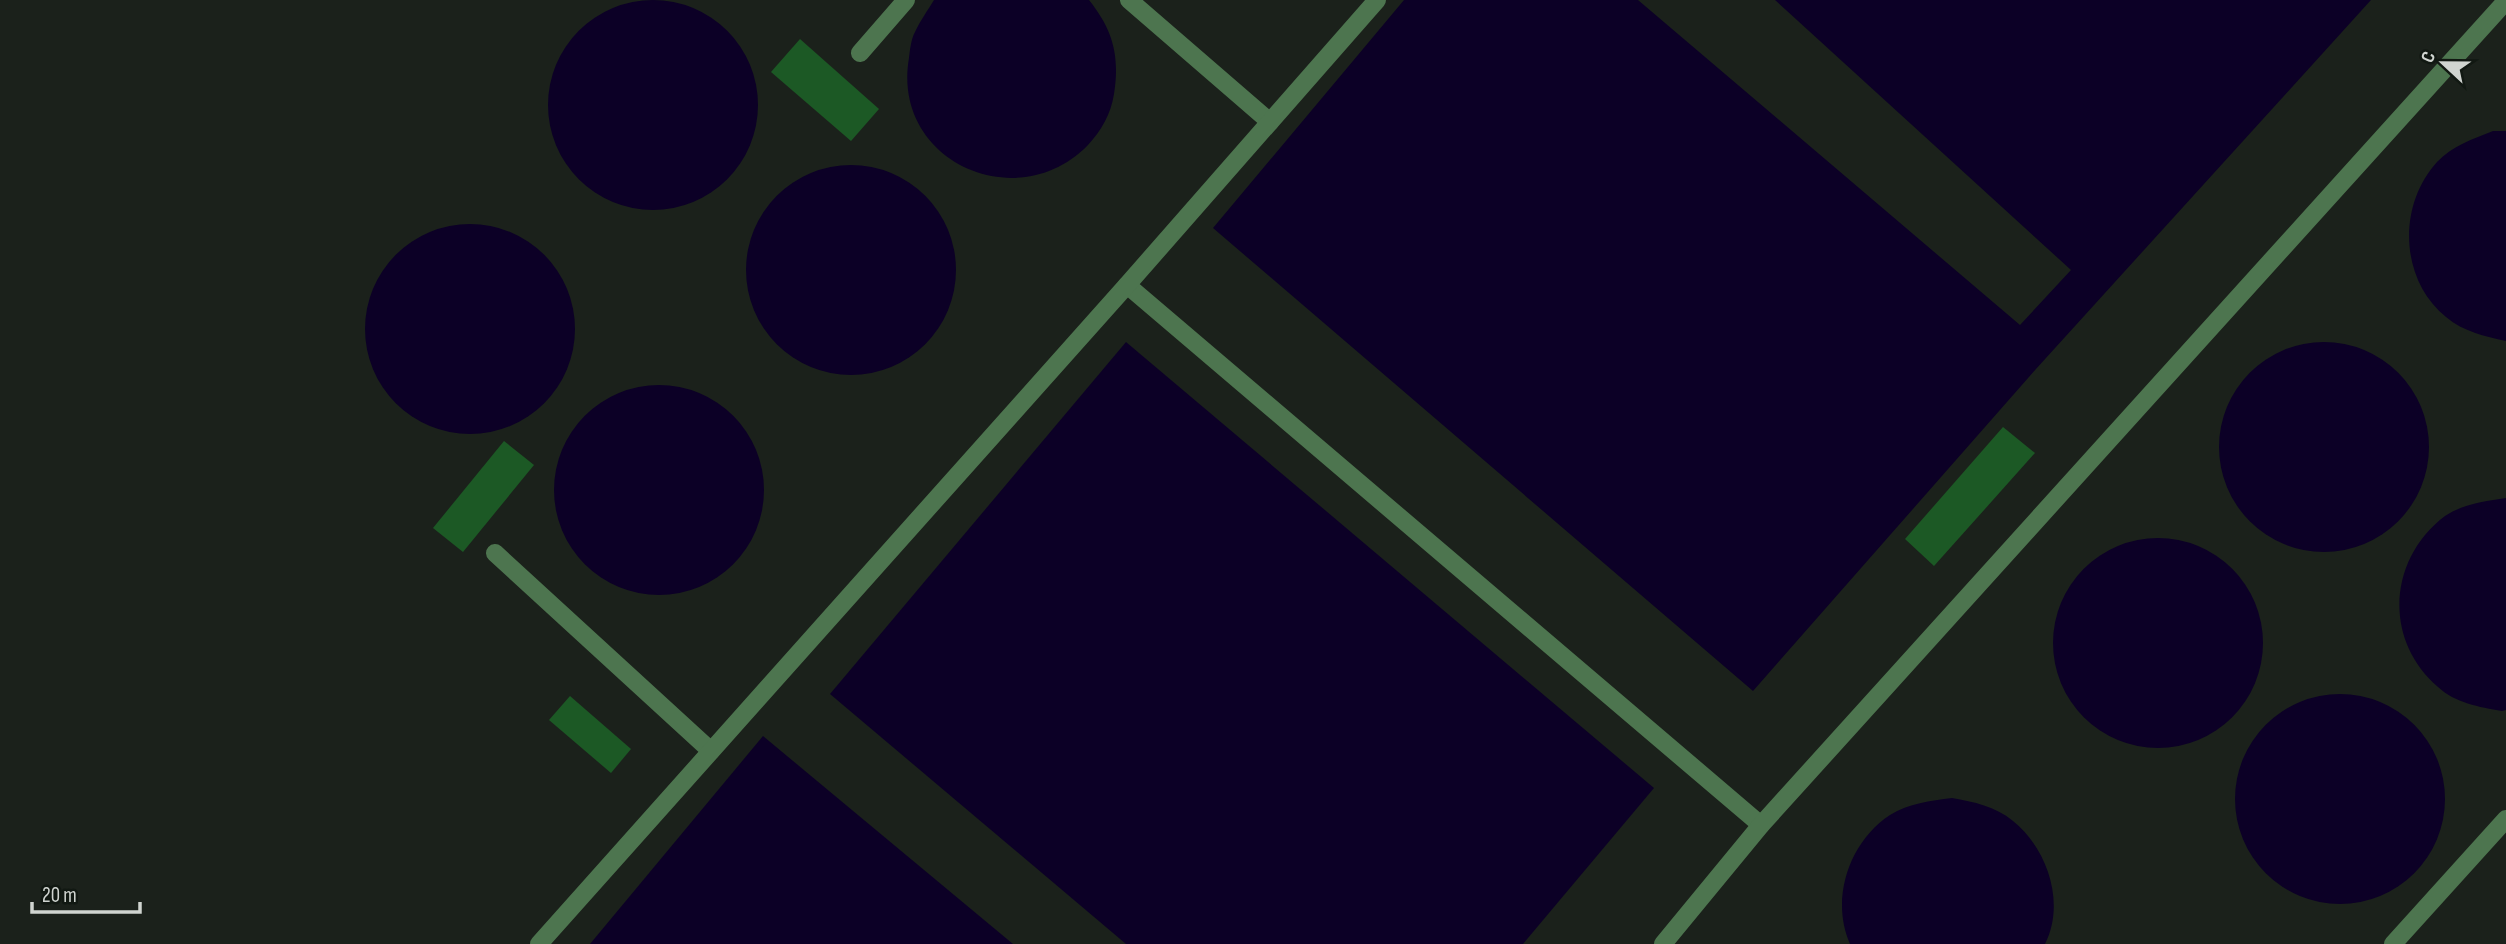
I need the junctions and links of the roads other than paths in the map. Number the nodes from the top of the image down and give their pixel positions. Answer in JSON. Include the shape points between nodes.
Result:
{"nodes":[{"id":1,"x":906,"y":0,"type":"edge"},
{"id":2,"x":1129,"y":0,"type":"edge"},
{"id":3,"x":1377,"y":0,"type":"edge"},
{"id":4,"x":2506,"y":1,"type":"edge"},
{"id":5,"x":860,"y":54,"type":"dead end"},
{"id":6,"x":1270,"y":122,"type":"junction"},
{"id":7,"x":1127,"y":285,"type":"junction"},
{"id":8,"x":495,"y":553,"type":"dead end"},
{"id":9,"x":711,"y":751,"type":"junction"},
{"id":10,"x":2506,"y":819,"type":"edge"},
{"id":11,"x":1761,"y":825,"type":"junction"},
{"id":12,"x":539,"y":944,"type":"edge"},
{"id":13,"x":1663,"y":944,"type":"edge"},
{"id":14,"x":2393,"y":944,"type":"edge"}],
"edges":[{"from":1,"to":5,"type":"lane"},
{"from":2,"to":6,"type":"lane"},
{"from":3,"to":6,"type":"lane"},
{"from":4,"to":11,"type":"lane"},
{"from":6,"to":7,"type":"lane"},
{"from":7,"to":9,"type":"lane"},
{"from":7,"to":11,"type":"lane"},
{"from":8,"to":9,"type":"lane"},
{"from":9,"to":12,"type":"lane"},
{"from":10,"to":14,"type":"lane"},
{"from":11,"to":13,"type":"lane"}]}
